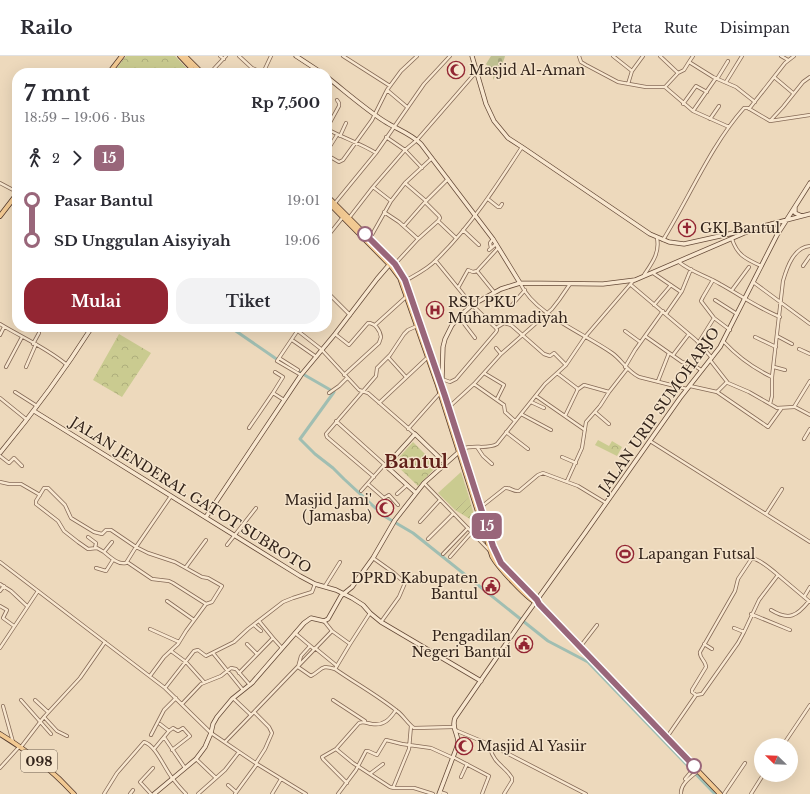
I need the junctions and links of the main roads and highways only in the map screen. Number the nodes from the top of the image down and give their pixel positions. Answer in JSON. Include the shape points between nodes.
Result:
{"nodes":[{"id":1,"x":122,"y":56,"type":"edge"},
{"id":2,"x":180,"y":56,"type":"edge"},
{"id":3,"x":185,"y":56,"type":"edge"},
{"id":4,"x":296,"y":56,"type":"edge"},
{"id":5,"x":472,"y":56,"type":"edge"},
{"id":6,"x":113,"y":68,"type":"edge"},
{"id":7,"x":191,"y":68,"type":"edge"},
{"id":8,"x":197,"y":68,"type":"edge"},
{"id":9,"x":314,"y":68,"type":"edge"},
{"id":10,"x":332,"y":81,"type":"edge"},
{"id":11,"x":810,"y":183,"type":"edge"},
{"id":12,"x":12,"y":200,"type":"edge"},
{"id":13,"x":332,"y":200,"type":"edge"},
{"id":14,"x":332,"y":206,"type":"edge"},
{"id":15,"x":795,"y":206,"type":"junction"},
{"id":16,"x":810,"y":214,"type":"edge"},
{"id":17,"x":0,"y":216,"type":"edge"},
{"id":18,"x":802,"y":216,"type":"junction"},
{"id":19,"x":786,"y":220,"type":"junction"},
{"id":20,"x":771,"y":224,"type":"junction"},
{"id":21,"x":756,"y":228,"type":"junction"},
{"id":22,"x":777,"y":235,"type":"junction"},
{"id":23,"x":368,"y":240,"type":"junction"},
{"id":24,"x":389,"y":265,"type":"junction"},
{"id":25,"x":520,"y":283,"type":"junction"},
{"id":26,"x":415,"y":313,"type":"junction"},
{"id":27,"x":89,"y":332,"type":"edge"},
{"id":28,"x":441,"y":380,"type":"junction"},
{"id":29,"x":34,"y":411,"type":"junction"},
{"id":30,"x":461,"y":450,"type":"junction"},
{"id":31,"x":0,"y":455,"type":"edge"},
{"id":32,"x":445,"y":463,"type":"junction"},
{"id":33,"x":416,"y":493,"type":"junction"},
{"id":34,"x":206,"y":517,"type":"junction"},
{"id":35,"x":344,"y":594,"type":"junction"},
{"id":36,"x":537,"y":602,"type":"junction"},
{"id":37,"x":480,"y":681,"type":"junction"},
{"id":38,"x":0,"y":734,"type":"edge"},
{"id":39,"x":155,"y":793,"type":"edge"},
{"id":40,"x":439,"y":793,"type":"edge"},
{"id":41,"x":74,"y":794,"type":"edge"},
{"id":42,"x":720,"y":794,"type":"edge"}],
"edges":[{"from":1,"to":6,"type":"main road"},
{"from":2,"to":7,"type":"main road"},
{"from":3,"to":8,"type":"main road"},
{"from":4,"to":9,"type":"main road"},
{"from":5,"to":21,"type":"main road","via":[[486,104],[494,121],[508,138],[657,238],[684,244]]},
{"from":10,"to":25,"type":"main road","via":[[374,114],[417,140],[493,239]]},
{"from":11,"to":15,"type":"main road","name":"JALAN URIP SUMOHARJO"},
{"from":12,"to":17,"type":"main road"},
{"from":13,"to":23,"type":"main road"},
{"from":14,"to":23,"type":"main road"},
{"from":15,"to":18,"type":"main road","via":[[796,213]]},
{"from":15,"to":19,"type":"main road","name":"JALAN URIP SUMOHARJO"},
{"from":16,"to":18,"type":"main road"},
{"from":18,"to":19,"type":"main road"},
{"from":19,"to":20,"type":"main road"},
{"from":19,"to":22,"type":"main road","name":"JALAN URIP SUMOHARJO"},
{"from":20,"to":21,"type":"main road"},
{"from":20,"to":22,"type":"main road"},
{"from":21,"to":25,"type":"main road","via":[[635,280],[603,284]]},
{"from":22,"to":36,"type":"main road","name":"JALAN URIP SUMOHARJO","via":[[724,342],[688,387]]},
{"from":23,"to":24,"type":"main road"},
{"from":23,"to":26,"type":"main road","via":[[395,264],[405,280]]},
{"from":24,"to":26,"type":"main road","via":[[400,278]]},
{"from":24,"to":34,"type":"main road","via":[[302,373]]},
{"from":25,"to":28,"type":"main road","via":[[506,286],[472,305],[450,328],[444,343]]},
{"from":26,"to":28,"type":"main road"},
{"from":26,"to":30,"type":"main road"},
{"from":27,"to":29,"type":"main road"},
{"from":28,"to":30,"type":"main road"},
{"from":29,"to":31,"type":"main road"},
{"from":29,"to":34,"type":"main road","name":"JALAN JENDERAL GATOT SUBROTO"},
{"from":30,"to":32,"type":"main road"},
{"from":30,"to":36,"type":"main road","via":[[498,559]]},
{"from":30,"to":36,"type":"main road","via":[[494,560]]},
{"from":32,"to":33,"type":"main road"},
{"from":32,"to":33,"type":"main road","via":[[414,434],[385,466]]},
{"from":33,"to":35,"type":"main road","via":[[394,521],[373,558]]},
{"from":34,"to":35,"type":"main road","name":"JALAN JENDERAL GATOT SUBROTO","via":[[300,576]]},
{"from":35,"to":37,"type":"main road","name":"JALAN JENDERAL GATOT SUBROTO","via":[[359,602],[381,622]]},
{"from":35,"to":39,"type":"main road","via":[[327,620],[309,619],[250,686],[233,698],[214,721],[205,747],[196,759]]},
{"from":36,"to":37,"type":"main road","name":"JALAN URIP SUMOHARJO"},
{"from":36,"to":42,"type":"main road","via":[[667,738],[695,771]]},
{"from":37,"to":40,"type":"main road","name":"JALAN URIP SUMOHARJO","via":[[453,722],[458,741]]},
{"from":38,"to":41,"type":"main road","number":"098","via":[[52,771]]}]}
